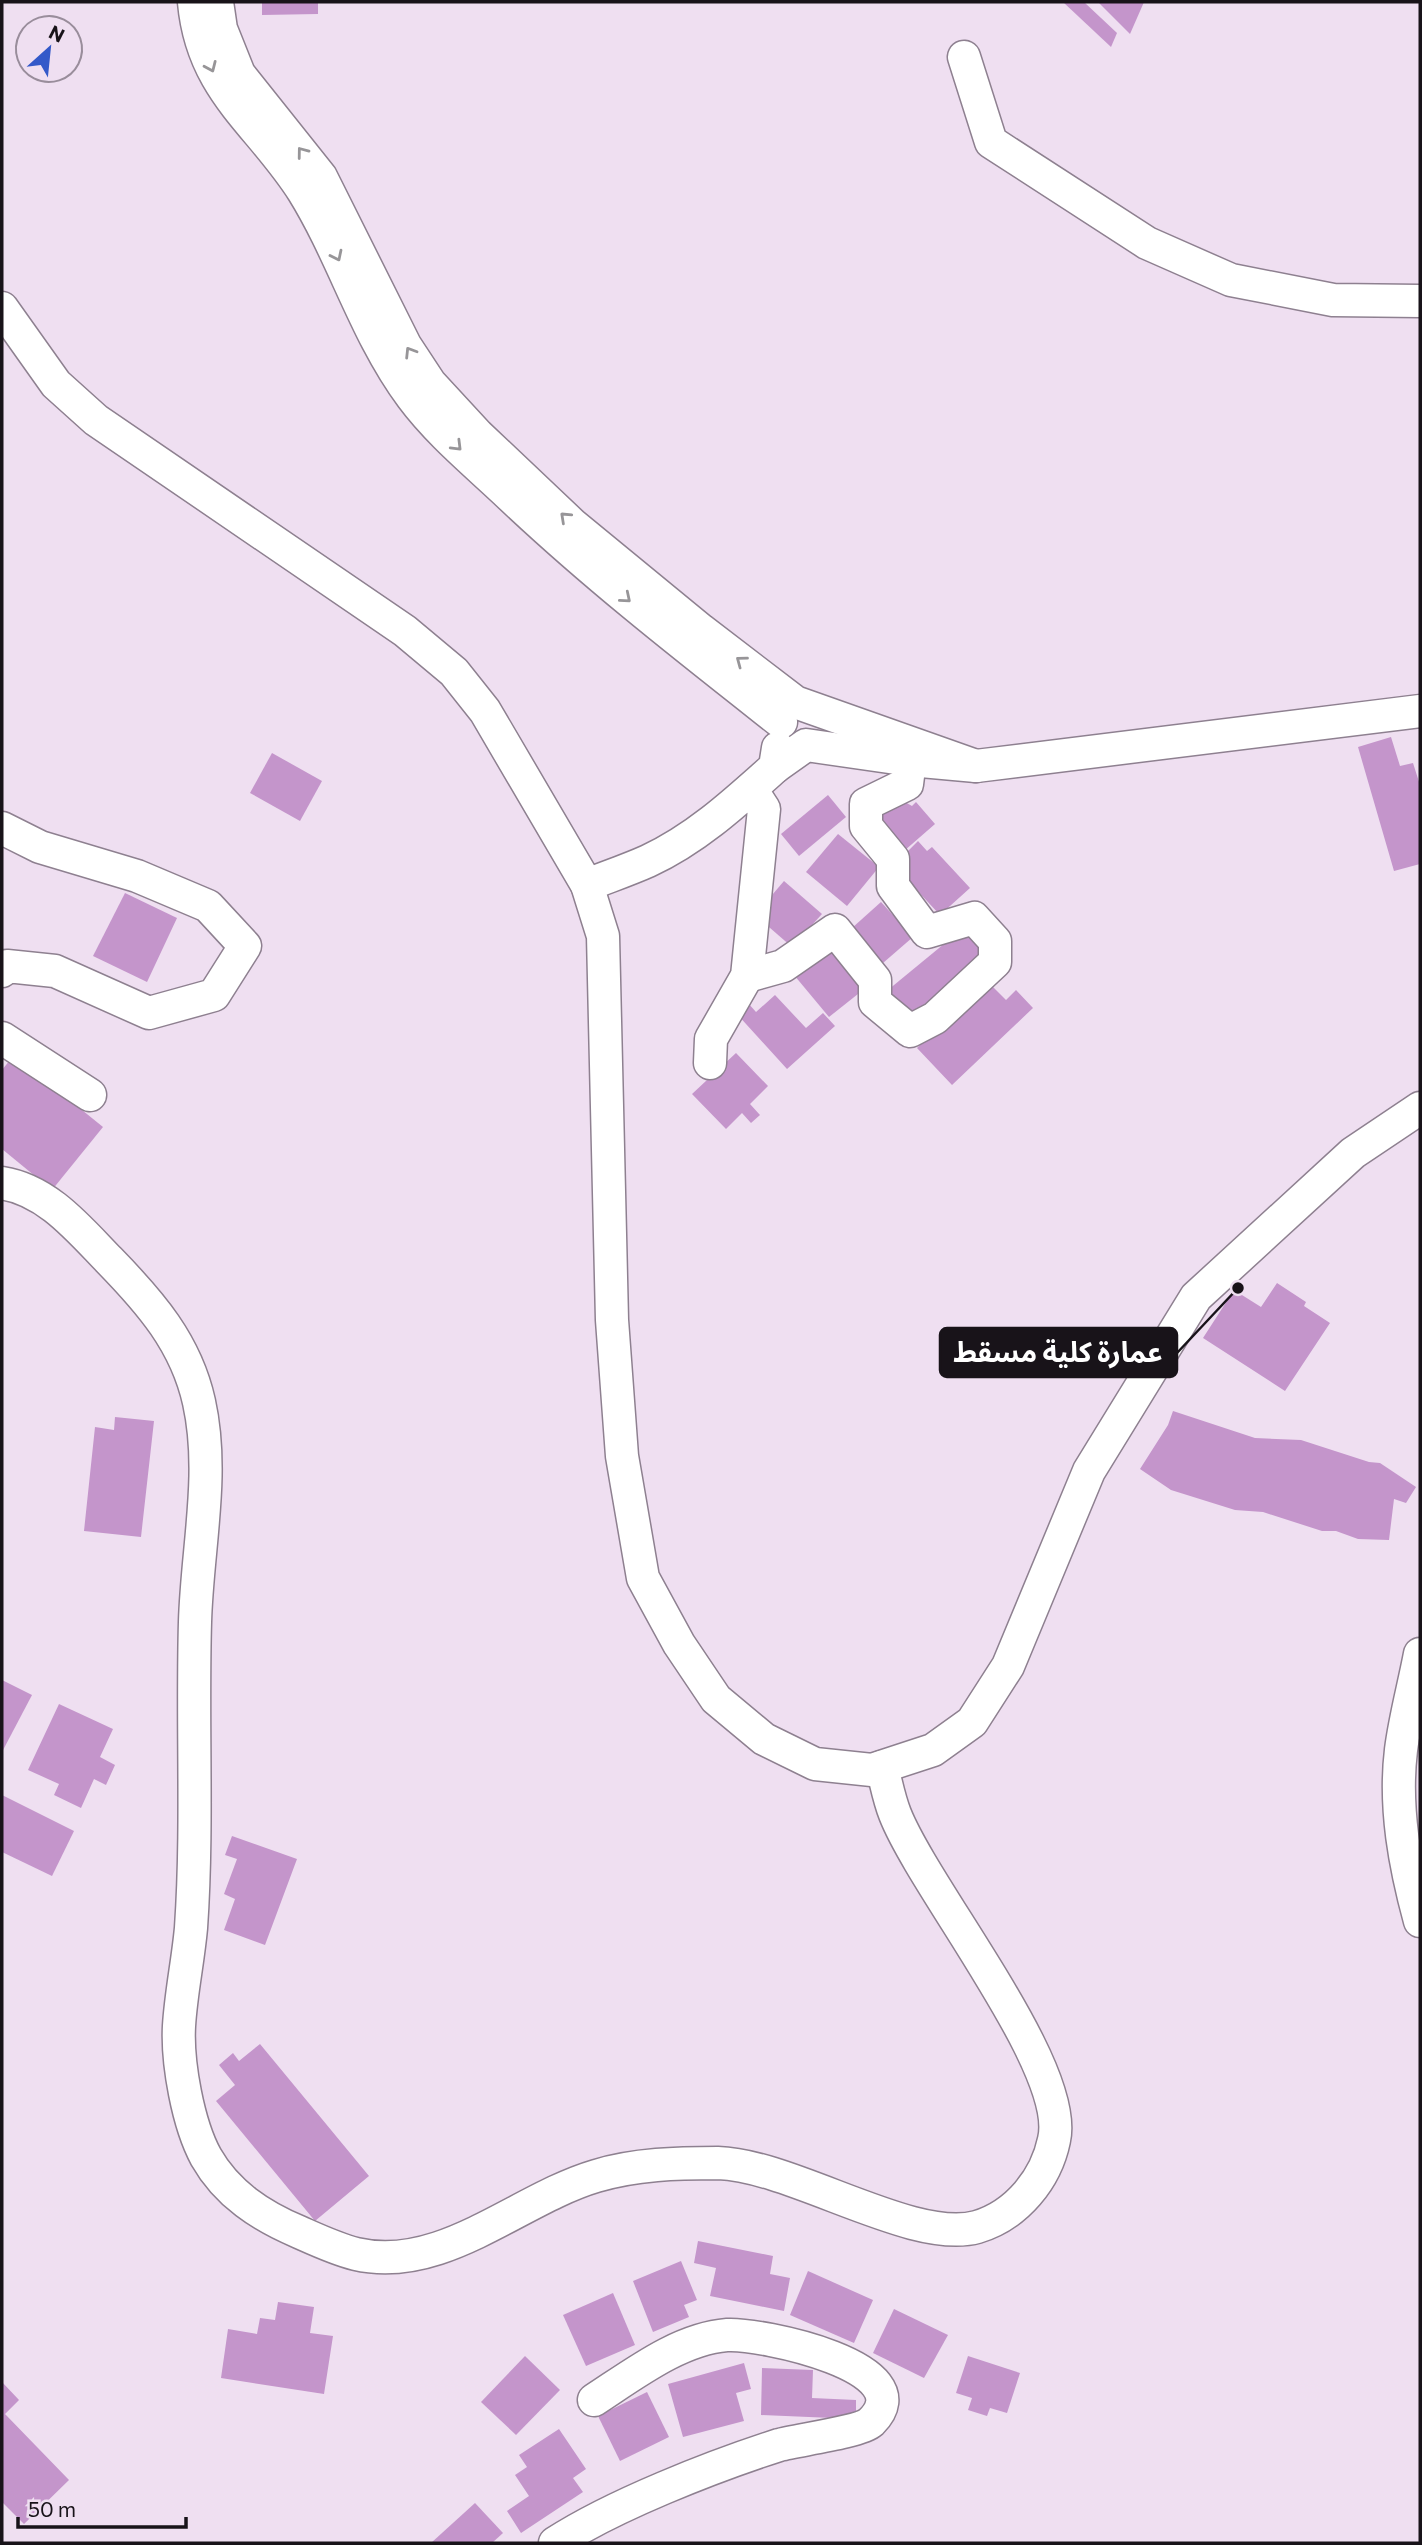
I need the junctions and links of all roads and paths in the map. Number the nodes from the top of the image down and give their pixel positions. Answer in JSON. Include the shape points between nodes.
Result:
{"nodes":[{"id":1,"x":194,"y":2,"type":"edge"},
{"id":2,"x":217,"y":2,"type":"edge"},
{"id":3,"x":964,"y":57,"type":"dead end"},
{"id":4,"x":1420,"y":301,"type":"edge"},
{"id":5,"x":2,"y":308,"type":"edge"},
{"id":6,"x":1420,"y":711,"type":"edge"},
{"id":7,"x":788,"y":712,"type":"junction"},
{"id":8,"x":910,"y":761,"type":"junction"},
{"id":9,"x":976,"y":766,"type":"junction"},
{"id":10,"x":775,"y":767,"type":"junction"},
{"id":11,"x":751,"y":789,"type":"junction"},
{"id":12,"x":2,"y":828,"type":"edge"},
{"id":13,"x":587,"y":885,"type":"junction"},
{"id":14,"x":2,"y":971,"type":"edge"},
{"id":15,"x":747,"y":976,"type":"junction"},
{"id":16,"x":2,"y":1038,"type":"edge"},
{"id":17,"x":710,"y":1063,"type":"dead end"},
{"id":18,"x":90,"y":1095,"type":"dead end"},
{"id":19,"x":1420,"y":1108,"type":"edge"},
{"id":20,"x":2,"y":1183,"type":"edge"},
{"id":21,"x":1420,"y":1654,"type":"edge"},
{"id":22,"x":881,"y":1767,"type":"junction"},
{"id":23,"x":1420,"y":1921,"type":"edge"},
{"id":24,"x":594,"y":2400,"type":"dead end"},
{"id":25,"x":555,"y":2543,"type":"edge"}],
"edges":[{"from":1,"to":7,"type":"street","one_way":true,"via":[[199,34],[220,87],[302,190],[385,356],[412,396],[556,541]]},
{"from":7,"to":2,"type":"street","one_way":true,"via":[[701,630],[572,524],[430,383],[405,345],[321,177],[239,74],[221,29]]},
{"from":3,"to":4,"type":"street","via":[[991,142],[1147,243],[1231,280],[1333,300]]},
{"from":5,"to":13,"type":"street","via":[[56,384],[96,420],[405,631],[454,672],[485,711]]},
{"from":6,"to":9,"type":"street"},
{"from":7,"to":9,"type":"street"},
{"from":7,"to":10,"type":"street"},
{"from":8,"to":9,"type":"street"},
{"from":8,"to":10,"type":"street","via":[[806,745]]},
{"from":8,"to":15,"type":"street","via":[[907,784],[866,804],[866,826],[893,859],[893,886],[927,932],[975,918],[995,941],[995,962],[935,1017],[910,1031],[876,1002],[875,980],[835,930],[783,966]]},
{"from":10,"to":11,"type":"street"},
{"from":11,"to":13,"type":"street","via":[[685,840]]},
{"from":11,"to":15,"type":"street","via":[[764,809]]},
{"from":12,"to":14,"type":"street","via":[[40,847],[137,876],[208,906],[245,946],[214,995],[149,1013],[55,971],[7,966]]},
{"from":13,"to":22,"type":"street","via":[[603,936],[612,1320],[622,1457],[643,1578],[716,1699],[764,1739],[816,1764]]},
{"from":15,"to":17,"type":"street","via":[[711,1039]]},
{"from":16,"to":18,"type":"street"},
{"from":19,"to":22,"type":"street","via":[[1353,1153],[1196,1297],[1089,1471],[1008,1666],[972,1722],[933,1750]]},
{"from":20,"to":22,"type":"street","via":[[18,1185],[50,1202],[133,1284],[172,1332],[198,1399],[206,1458],[195,1621],[191,1928],[178,2030],[185,2089],[200,2146],[244,2202],[265,2218],[361,2255],[395,2257],[464,2238],[537,2199],[599,2175],[658,2165],[726,2163],[796,2181],[933,2228],[972,2229],[1007,2211],[1040,2179],[1051,2153],[1057,2128],[1052,2095],[1032,2049],[894,1813]]},
{"from":21,"to":23,"type":"street","via":[[1401,1750],[1398,1804],[1408,1878]]},
{"from":24,"to":25,"type":"street","via":[[654,2361],[702,2340],[728,2335],[760,2338],[843,2360],[866,2373],[882,2398],[880,2411],[868,2424],[780,2445],[671,2486]]}]}
